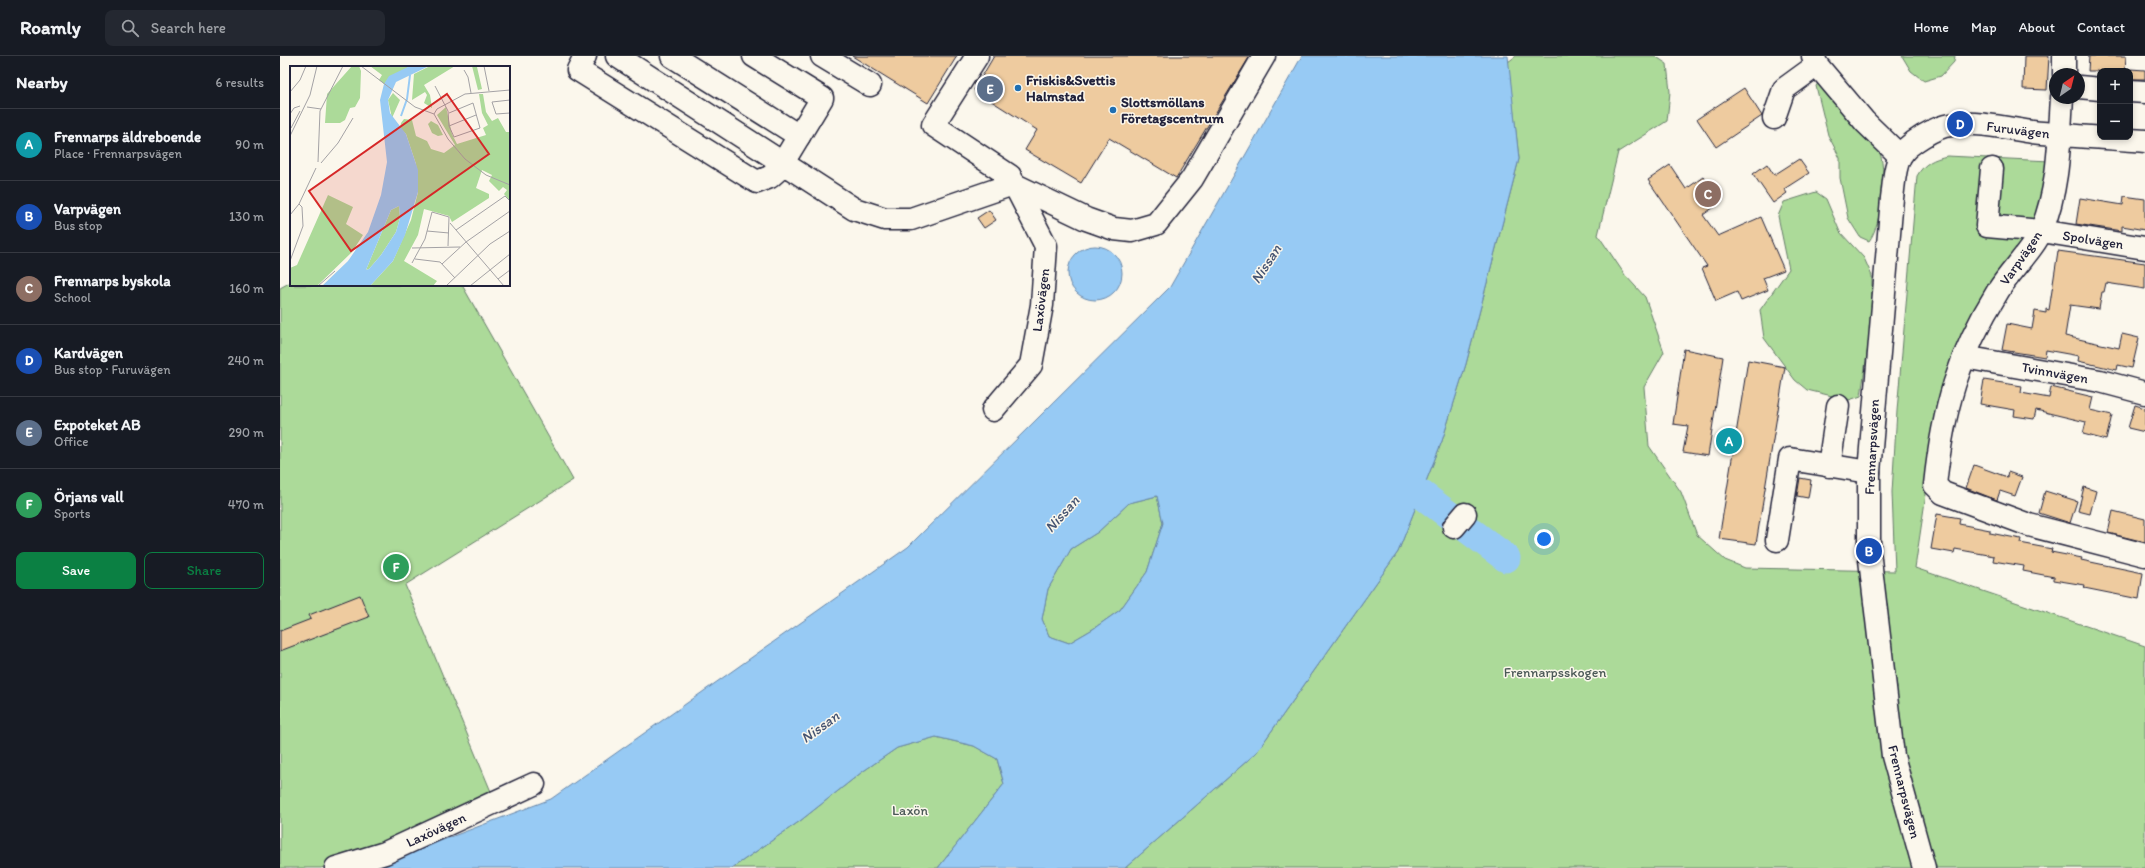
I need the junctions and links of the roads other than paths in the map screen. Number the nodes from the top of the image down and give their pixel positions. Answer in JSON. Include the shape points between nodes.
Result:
{"nodes":[{"id":1,"x":585,"y":56,"type":"edge"},
{"id":2,"x":617,"y":56,"type":"edge"},
{"id":3,"x":672,"y":56,"type":"edge"},
{"id":4,"x":754,"y":56,"type":"edge"},
{"id":5,"x":822,"y":56,"type":"edge"},
{"id":6,"x":977,"y":56,"type":"edge"},
{"id":7,"x":1264,"y":56,"type":"edge"},
{"id":8,"x":2064,"y":56,"type":"edge"},
{"id":9,"x":1815,"y":61,"type":"edge"},
{"id":10,"x":2064,"y":68,"type":"edge"},
{"id":11,"x":870,"y":85,"type":"dead end"},
{"id":12,"x":2085,"y":88,"type":"edge"},
{"id":13,"x":2097,"y":89,"type":"edge"},
{"id":14,"x":2133,"y":91,"type":"edge"},
{"id":15,"x":2145,"y":92,"type":"edge"},
{"id":16,"x":2062,"y":104,"type":"edge"},
{"id":17,"x":1774,"y":118,"type":"dead end"},
{"id":18,"x":2060,"y":134,"type":"junction"},
{"id":19,"x":798,"y":136,"type":"junction"},
{"id":20,"x":2145,"y":141,"type":"edge"},
{"id":21,"x":1900,"y":156,"type":"junction"},
{"id":22,"x":782,"y":162,"type":"junction"},
{"id":23,"x":1992,"y":169,"type":"dead end"},
{"id":24,"x":1013,"y":184,"type":"junction"},
{"id":25,"x":2041,"y":231,"type":"junction"},
{"id":26,"x":2145,"y":248,"type":"edge"},
{"id":27,"x":1964,"y":357,"type":"junction"},
{"id":28,"x":2145,"y":393,"type":"edge"},
{"id":29,"x":1838,"y":406,"type":"dead end"},
{"id":30,"x":993,"y":410,"type":"dead end"},
{"id":31,"x":1829,"y":466,"type":"junction"},
{"id":32,"x":1869,"y":472,"type":"junction"},
{"id":33,"x":1777,"y":540,"type":"dead end"},
{"id":34,"x":2145,"y":555,"type":"edge"},
{"id":35,"x":534,"y":784,"type":"dead end"},
{"id":36,"x":336,"y":868,"type":"edge"},
{"id":37,"x":1924,"y":868,"type":"edge"}],
"edges":[{"from":1,"to":22,"type":"street","via":[[578,70],[757,182],[770,177],[779,169]]},
{"from":2,"to":22,"type":"street"},
{"from":3,"to":19,"type":"street"},
{"from":4,"to":19,"type":"street","via":[[822,98]]},
{"from":5,"to":11,"type":"street"},
{"from":6,"to":24,"type":"street","via":[[933,125],[1010,176]]},
{"from":7,"to":24,"type":"street","via":[[1192,179],[1156,224],[1132,231],[1114,229],[1086,219]]},
{"from":8,"to":10,"type":"street"},
{"from":9,"to":17,"type":"street","via":[[1784,89]]},
{"from":9,"to":21,"type":"street","via":[[1864,122]]},
{"from":12,"to":13,"type":"street"},
{"from":14,"to":15,"type":"street"},
{"from":16,"to":18,"type":"street","name":"Varpvägen"},
{"from":18,"to":20,"type":"street","name":"Furuvägen"},
{"from":18,"to":21,"type":"street","name":"Furuvägen","via":[[1988,126],[1950,125],[1930,132],[1913,143]]},
{"from":18,"to":25,"type":"street","name":"Varpvägen","via":[[2055,184],[2050,209]]},
{"from":19,"to":22,"type":"street"},
{"from":21,"to":32,"type":"street","name":"Frennarpsvägen","via":[[1892,198]]},
{"from":22,"to":24,"type":"street","via":[[854,209],[885,220],[911,219]]},
{"from":23,"to":25,"type":"street","name":"Spolvägen","via":[[1987,226]]},
{"from":24,"to":30,"type":"street","name":"Laxövägen","via":[[1046,246],[1042,305],[1031,365]]},
{"from":25,"to":26,"type":"street","name":"Spolvägen"},
{"from":25,"to":27,"type":"street","name":"Varpvägen","via":[[1999,290]]},
{"from":27,"to":28,"type":"street","name":"Tvinnvägen","via":[[2100,381]]},
{"from":27,"to":34,"type":"street","name":"Varpvägen","via":[[1942,428],[1935,485],[1943,493],[2029,525]]},
{"from":29,"to":31,"type":"street"},
{"from":31,"to":32,"type":"street"},
{"from":31,"to":33,"type":"street","via":[[1790,459]]},
{"from":32,"to":37,"type":"street","name":"Frennarpsvägen","via":[[1871,582],[1892,756]]},
{"from":35,"to":36,"type":"street","name":"Laxövägen","via":[[385,853]]}]}
